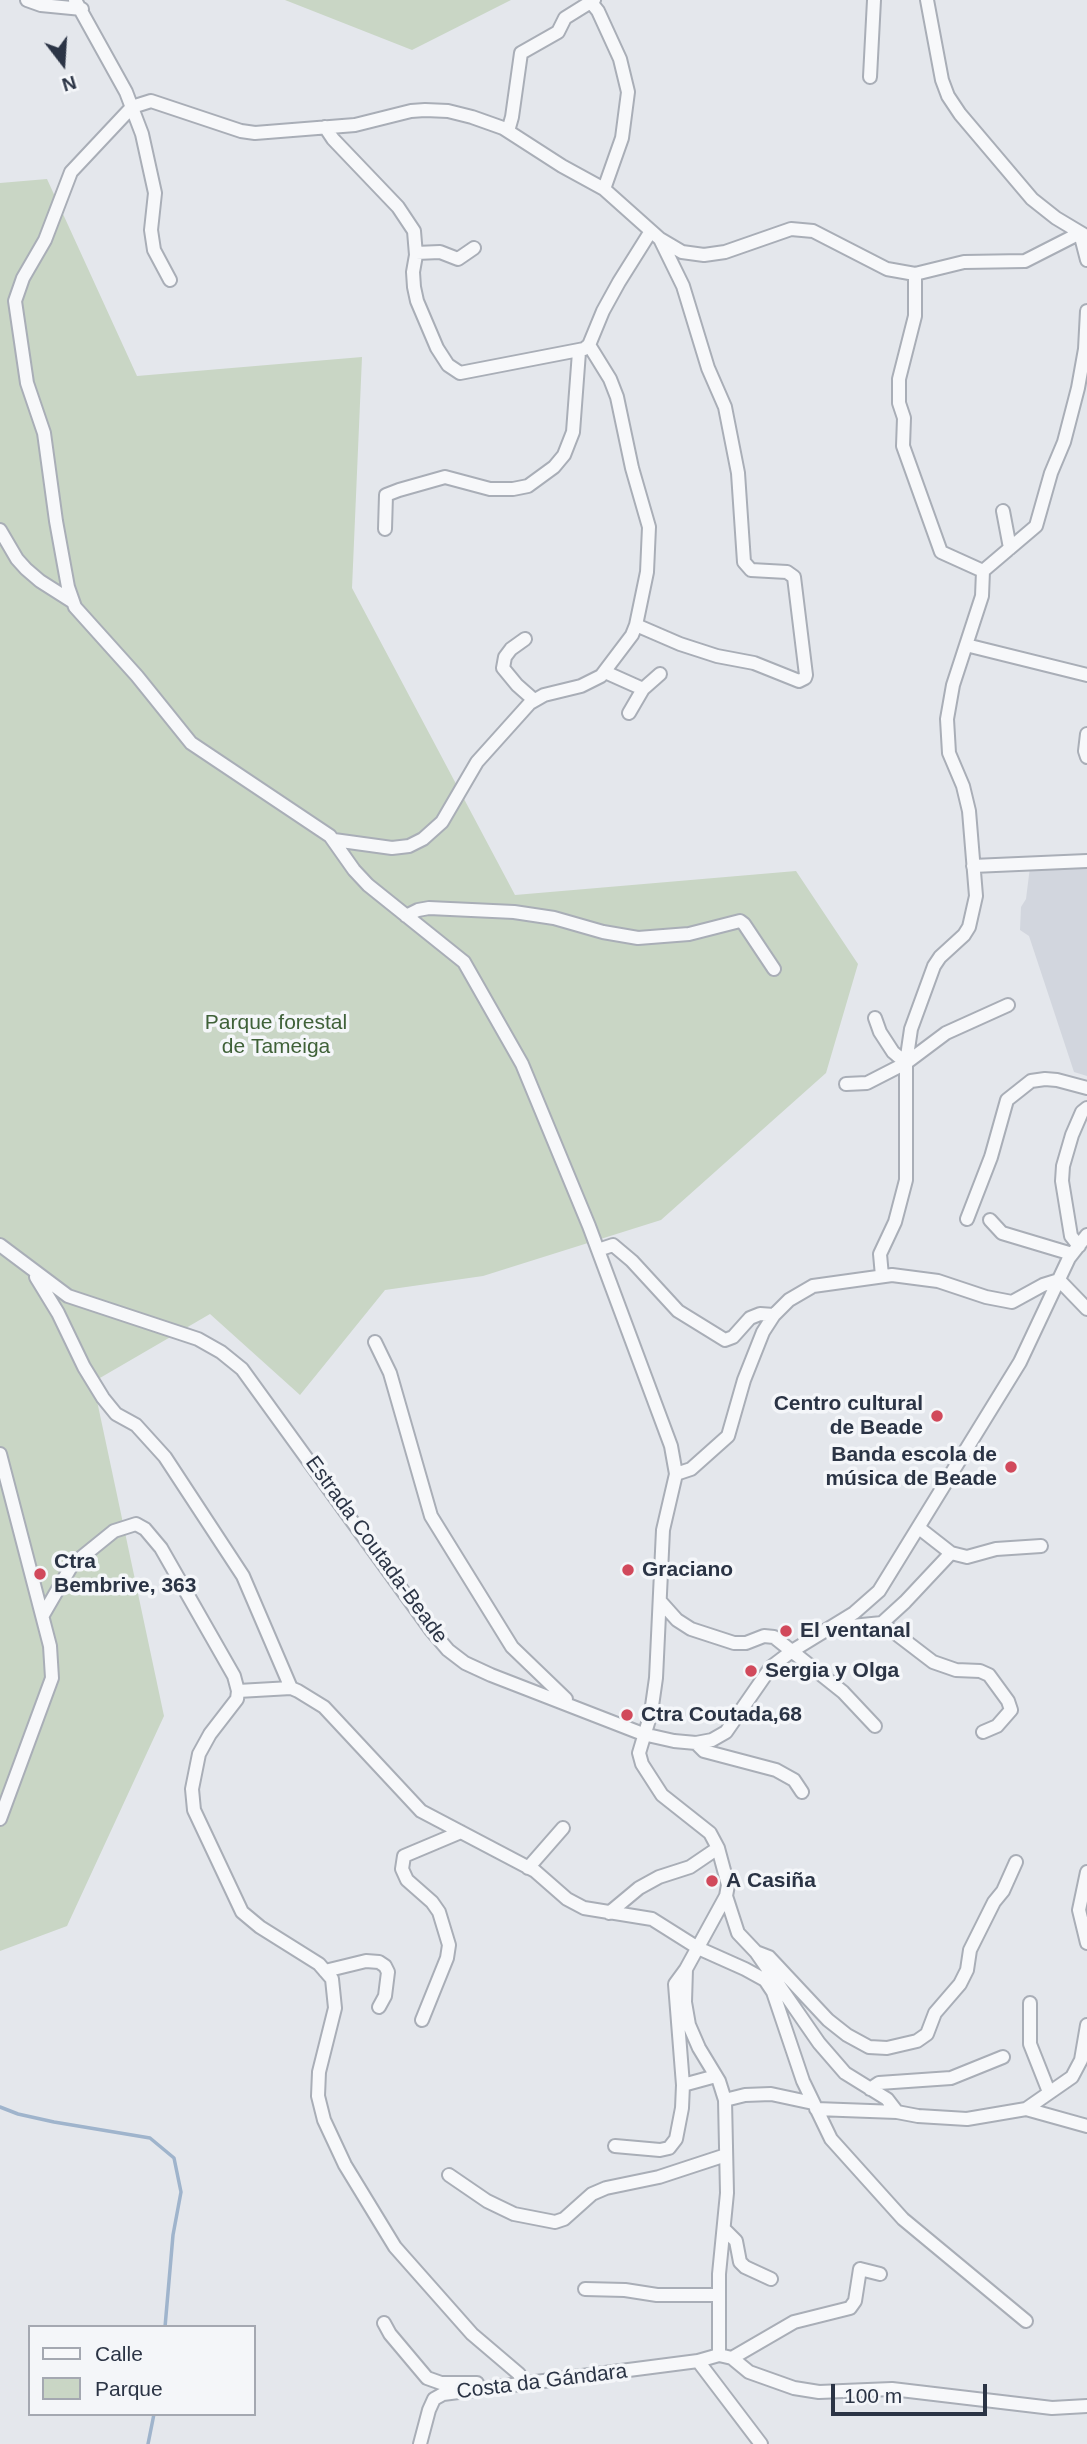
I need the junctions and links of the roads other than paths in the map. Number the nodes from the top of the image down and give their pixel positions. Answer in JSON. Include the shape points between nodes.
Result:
{"nodes":[{"id":1,"x":27,"y":0,"type":"edge"},
{"id":2,"x":874,"y":0,"type":"edge"},
{"id":3,"x":927,"y":0,"type":"edge"},
{"id":4,"x":591,"y":1,"type":"edge"},
{"id":5,"x":79,"y":4,"type":"edge"},
{"id":6,"x":870,"y":78,"type":"dead end"},
{"id":7,"x":132,"y":107,"type":"junction"},
{"id":8,"x":326,"y":127,"type":"junction"},
{"id":9,"x":508,"y":131,"type":"junction"},
{"id":10,"x":604,"y":189,"type":"junction"},
{"id":11,"x":655,"y":235,"type":"junction"},
{"id":12,"x":1083,"y":235,"type":"edge"},
{"id":13,"x":474,"y":248,"type":"dead end"},
{"id":14,"x":416,"y":253,"type":"junction"},
{"id":15,"x":1087,"y":260,"type":"edge"},
{"id":16,"x":915,"y":274,"type":"junction"},
{"id":17,"x":170,"y":280,"type":"dead end"},
{"id":18,"x":1087,"y":310,"type":"edge"},
{"id":19,"x":584,"y":348,"type":"junction"},
{"id":20,"x":1003,"y":511,"type":"dead end"},
{"id":21,"x":385,"y":529,"type":"dead end"},
{"id":22,"x":0,"y":530,"type":"edge"},
{"id":23,"x":1010,"y":548,"type":"junction"},
{"id":24,"x":983,"y":571,"type":"junction"},
{"id":25,"x":73,"y":602,"type":"junction"},
{"id":26,"x":636,"y":625,"type":"junction"},
{"id":27,"x":525,"y":639,"type":"dead end"},
{"id":28,"x":966,"y":645,"type":"junction"},
{"id":29,"x":605,"y":672,"type":"junction"},
{"id":30,"x":660,"y":674,"type":"dead end"},
{"id":31,"x":1087,"y":675,"type":"edge"},
{"id":32,"x":643,"y":689,"type":"junction"},
{"id":33,"x":534,"y":700,"type":"junction"},
{"id":34,"x":629,"y":713,"type":"dead end"},
{"id":35,"x":1087,"y":734,"type":"edge"},
{"id":36,"x":1087,"y":757,"type":"edge"},
{"id":37,"x":334,"y":840,"type":"junction"},
{"id":38,"x":1087,"y":862,"type":"edge"},
{"id":39,"x":974,"y":866,"type":"junction"},
{"id":40,"x":406,"y":916,"type":"junction"},
{"id":41,"x":774,"y":969,"type":"dead end"},
{"id":42,"x":1008,"y":1005,"type":"dead end"},
{"id":43,"x":875,"y":1018,"type":"dead end"},
{"id":44,"x":906,"y":1063,"type":"junction"},
{"id":45,"x":846,"y":1084,"type":"dead end"},
{"id":46,"x":1087,"y":1088,"type":"edge"},
{"id":47,"x":1087,"y":1108,"type":"edge"},
{"id":48,"x":967,"y":1219,"type":"dead end"},
{"id":49,"x":990,"y":1220,"type":"dead end"},
{"id":50,"x":0,"y":1244,"type":"edge"},
{"id":51,"x":1079,"y":1245,"type":"edge"},
{"id":52,"x":598,"y":1251,"type":"junction"},
{"id":53,"x":30,"y":1267,"type":"junction"},
{"id":54,"x":882,"y":1276,"type":"junction"},
{"id":55,"x":1059,"y":1280,"type":"junction"},
{"id":56,"x":1087,"y":1309,"type":"edge"},
{"id":57,"x":774,"y":1315,"type":"junction"},
{"id":58,"x":375,"y":1342,"type":"dead end"},
{"id":59,"x":0,"y":1454,"type":"edge"},
{"id":60,"x":676,"y":1475,"type":"junction"},
{"id":61,"x":3,"y":1478,"type":"edge"},
{"id":62,"x":919,"y":1528,"type":"junction"},
{"id":63,"x":1041,"y":1546,"type":"dead end"},
{"id":64,"x":951,"y":1553,"type":"junction"},
{"id":65,"x":660,"y":1601,"type":"junction"},
{"id":66,"x":43,"y":1615,"type":"junction"},
{"id":67,"x":842,"y":1621,"type":"junction"},
{"id":68,"x":882,"y":1623,"type":"junction"},
{"id":69,"x":792,"y":1651,"type":"junction"},
{"id":70,"x":290,"y":1688,"type":"junction"},
{"id":71,"x":238,"y":1691,"type":"junction"},
{"id":72,"x":574,"y":1706,"type":"junction"},
{"id":73,"x":875,"y":1726,"type":"dead end"},
{"id":74,"x":983,"y":1732,"type":"dead end"},
{"id":75,"x":643,"y":1734,"type":"junction"},
{"id":76,"x":696,"y":1743,"type":"junction"},
{"id":77,"x":802,"y":1792,"type":"dead end"},
{"id":78,"x":0,"y":1819,"type":"edge"},
{"id":79,"x":563,"y":1828,"type":"dead end"},
{"id":80,"x":461,"y":1832,"type":"junction"},
{"id":81,"x":718,"y":1848,"type":"junction"},
{"id":82,"x":1016,"y":1862,"type":"dead end"},
{"id":83,"x":528,"y":1868,"type":"junction"},
{"id":84,"x":1087,"y":1872,"type":"edge"},
{"id":85,"x":726,"y":1896,"type":"junction"},
{"id":86,"x":609,"y":1913,"type":"junction"},
{"id":87,"x":1087,"y":1942,"type":"edge"},
{"id":88,"x":698,"y":1948,"type":"junction"},
{"id":89,"x":756,"y":1952,"type":"junction"},
{"id":90,"x":686,"y":1969,"type":"junction"},
{"id":91,"x":325,"y":1971,"type":"junction"},
{"id":92,"x":773,"y":1992,"type":"junction"},
{"id":93,"x":1030,"y":2003,"type":"dead end"},
{"id":94,"x":379,"y":2007,"type":"dead end"},
{"id":95,"x":422,"y":2020,"type":"dead end"},
{"id":96,"x":804,"y":2022,"type":"junction"},
{"id":97,"x":1087,"y":2025,"type":"edge"},
{"id":98,"x":1003,"y":2057,"type":"dead end"},
{"id":99,"x":716,"y":2076,"type":"junction"},
{"id":100,"x":683,"y":2085,"type":"junction"},
{"id":101,"x":870,"y":2089,"type":"junction"},
{"id":102,"x":1049,"y":2092,"type":"junction"},
{"id":103,"x":725,"y":2100,"type":"junction"},
{"id":104,"x":818,"y":2107,"type":"junction"},
{"id":105,"x":1026,"y":2109,"type":"junction"},
{"id":106,"x":897,"y":2112,"type":"junction"},
{"id":107,"x":1087,"y":2126,"type":"edge"},
{"id":108,"x":615,"y":2146,"type":"dead end"},
{"id":109,"x":726,"y":2155,"type":"junction"},
{"id":110,"x":449,"y":2175,"type":"dead end"},
{"id":111,"x":724,"y":2229,"type":"junction"},
{"id":112,"x":880,"y":2274,"type":"dead end"},
{"id":113,"x":771,"y":2279,"type":"dead end"},
{"id":114,"x":585,"y":2289,"type":"dead end"},
{"id":115,"x":719,"y":2295,"type":"junction"},
{"id":116,"x":1026,"y":2321,"type":"dead end"},
{"id":117,"x":384,"y":2323,"type":"dead end"},
{"id":118,"x":719,"y":2355,"type":"junction"},
{"id":119,"x":732,"y":2358,"type":"junction"},
{"id":120,"x":698,"y":2361,"type":"junction"},
{"id":121,"x":523,"y":2384,"type":"junction"},
{"id":122,"x":503,"y":2386,"type":"junction"},
{"id":123,"x":1087,"y":2406,"type":"edge"},
{"id":124,"x":420,"y":2444,"type":"edge"},
{"id":125,"x":761,"y":2444,"type":"edge"}],
"edges":[{"from":1,"to":5,"type":"street","via":[[41,5]]},
{"from":2,"to":6,"type":"street"},
{"from":3,"to":12,"type":"street","via":[[952,103],[1032,199]]},
{"from":4,"to":9,"type":"street","via":[[565,18],[558,32],[521,53]]},
{"from":4,"to":10,"type":"street","via":[[621,59],[628,92],[622,138]]},
{"from":5,"to":7,"type":"street"},
{"from":7,"to":8,"type":"street","via":[[151,102],[241,131]]},
{"from":7,"to":17,"type":"street","via":[[155,193],[154,250]]},
{"from":7,"to":25,"type":"street","via":[[71,172],[46,240],[15,301],[27,383],[49,457],[56,521]]},
{"from":8,"to":9,"type":"street","via":[[425,110],[472,117]]},
{"from":8,"to":14,"type":"street","via":[[398,207],[414,231]]},
{"from":9,"to":10,"type":"street"},
{"from":10,"to":11,"type":"street"},
{"from":11,"to":16,"type":"street","via":[[682,252],[704,255],[725,253],[791,229],[813,231],[887,269]]},
{"from":11,"to":19,"type":"street","via":[[603,311]]},
{"from":11,"to":26,"type":"street","via":[[683,286],[725,407],[738,473],[744,562],[751,570],[787,572],[794,578],[806,675],[799,681],[754,663],[680,644]]},
{"from":12,"to":15,"type":"street"},
{"from":12,"to":16,"type":"street","via":[[1025,261],[964,262]]},
{"from":13,"to":14,"type":"street","via":[[458,259]]},
{"from":14,"to":19,"type":"street","via":[[417,301],[437,348],[453,370],[460,373]]},
{"from":16,"to":24,"type":"street","via":[[915,316],[899,379],[903,446],[941,552]]},
{"from":18,"to":23,"type":"street","via":[[1085,349],[1064,442],[1036,526]]},
{"from":19,"to":21,"type":"street","via":[[573,432],[554,467],[528,486],[513,489],[490,489],[445,477],[399,490],[386,495]]},
{"from":19,"to":26,"type":"street","via":[[610,379],[617,397],[649,527],[648,572]]},
{"from":20,"to":23,"type":"street"},
{"from":22,"to":25,"type":"street","via":[[26,569]]},
{"from":23,"to":24,"type":"street"},
{"from":24,"to":28,"type":"street","via":[[982,596]]},
{"from":25,"to":37,"type":"street","via":[[191,743]]},
{"from":26,"to":29,"type":"street"},
{"from":27,"to":33,"type":"street","via":[[511,649],[503,668]]},
{"from":28,"to":31,"type":"street"},
{"from":28,"to":39,"type":"street","via":[[953,685],[947,739],[969,811]]},
{"from":29,"to":32,"type":"street"},
{"from":29,"to":33,"type":"street"},
{"from":30,"to":32,"type":"street"},
{"from":32,"to":34,"type":"street"},
{"from":33,"to":37,"type":"street","via":[[477,761],[442,822],[424,839],[392,848]]},
{"from":35,"to":36,"type":"street"},
{"from":37,"to":40,"type":"street","via":[[368,885]]},
{"from":38,"to":39,"type":"street"},
{"from":39,"to":44,"type":"street","via":[[973,918],[964,935],[934,966],[911,1029]]},
{"from":40,"to":41,"type":"street","via":[[429,908],[514,912],[638,938],[689,934],[740,921]]},
{"from":40,"to":52,"type":"street","via":[[464,961],[522,1064]]},
{"from":42,"to":44,"type":"street","via":[[946,1033]]},
{"from":43,"to":44,"type":"street","via":[[893,1052]]},
{"from":44,"to":45,"type":"street","via":[[867,1083]]},
{"from":44,"to":54,"type":"street","via":[[906,1180],[895,1223],[880,1254]]},
{"from":46,"to":48,"type":"street","via":[[1057,1080],[1031,1081],[1007,1100]]},
{"from":47,"to":51,"type":"street","via":[[1072,1135],[1062,1181],[1071,1236]]},
{"from":49,"to":51,"type":"street","via":[[1002,1233]]},
{"from":50,"to":53,"type":"street","name":"Estrada Coutada-Beade"},
{"from":51,"to":55,"type":"street"},
{"from":52,"to":57,"type":"street","via":[[613,1245],[678,1311],[725,1340],[750,1318]]},
{"from":52,"to":60,"type":"street","via":[[671,1446]]},
{"from":53,"to":70,"type":"street","via":[[103,1398],[165,1457],[243,1576]]},
{"from":53,"to":72,"type":"street","name":"Estrada Coutada-Beade","via":[[80,1302],[183,1334],[230,1359],[259,1389],[448,1650],[478,1669]]},
{"from":54,"to":55,"type":"street","via":[[938,1281],[1006,1302]]},
{"from":54,"to":57,"type":"street","via":[[813,1286]]},
{"from":55,"to":56,"type":"street"},
{"from":55,"to":62,"type":"street","via":[[1020,1362]]},
{"from":57,"to":60,"type":"street","via":[[744,1380],[728,1436],[691,1469]]},
{"from":58,"to":72,"type":"street","via":[[390,1373],[431,1516],[512,1647]]},
{"from":59,"to":61,"type":"street"},
{"from":60,"to":65,"type":"street","via":[[663,1530]]},
{"from":61,"to":66,"type":"street"},
{"from":62,"to":64,"type":"street"},
{"from":62,"to":67,"type":"street","via":[[879,1591]]},
{"from":63,"to":64,"type":"street","via":[[996,1549],[967,1557]]},
{"from":64,"to":68,"type":"street"},
{"from":65,"to":69,"type":"street","via":[[691,1629],[734,1643],[774,1637]]},
{"from":65,"to":75,"type":"street","via":[[656,1678]]},
{"from":66,"to":71,"type":"street","via":[[72,1564],[114,1531],[136,1524],[161,1548],[234,1676]]},
{"from":66,"to":78,"type":"street","via":[[52,1678]]},
{"from":67,"to":68,"type":"street","via":[[852,1626]]},
{"from":67,"to":69,"type":"street"},
{"from":68,"to":74,"type":"street","via":[[933,1661],[989,1675],[1011,1710],[997,1726]]},
{"from":69,"to":73,"type":"street","via":[[843,1692]]},
{"from":69,"to":76,"type":"street","via":[[763,1677],[726,1732]]},
{"from":70,"to":71,"type":"street"},
{"from":70,"to":80,"type":"street","via":[[324,1707],[421,1811]]},
{"from":71,"to":91,"type":"street","via":[[198,1754],[194,1810],[242,1912]]},
{"from":72,"to":75,"type":"street","name":"Estrada Coutada-Beade"},
{"from":75,"to":76,"type":"street","name":"Estrada Coutada-Beade"},
{"from":75,"to":81,"type":"street","via":[[642,1764],[662,1795],[710,1833]]},
{"from":76,"to":77,"type":"street","via":[[704,1751],[776,1770],[794,1780]]},
{"from":79,"to":83,"type":"street"},
{"from":80,"to":83,"type":"street"},
{"from":80,"to":95,"type":"street","via":[[404,1856],[402,1869],[407,1880],[439,1912],[449,1945]]},
{"from":81,"to":85,"type":"street","via":[[728,1885]]},
{"from":81,"to":86,"type":"street","via":[[690,1867],[639,1888]]},
{"from":82,"to":89,"type":"street","via":[[970,1951],[960,1984],[935,2013],[927,2034],[918,2040],[887,2048],[869,2047],[828,2020],[769,1957]]},
{"from":83,"to":86,"type":"street","via":[[567,1899]]},
{"from":84,"to":87,"type":"street","via":[[1079,1910]]},
{"from":85,"to":88,"type":"street"},
{"from":85,"to":89,"type":"street","via":[[738,1933]]},
{"from":86,"to":88,"type":"street","via":[[652,1919]]},
{"from":88,"to":90,"type":"street"},
{"from":88,"to":92,"type":"street","via":[[765,1980]]},
{"from":89,"to":96,"type":"street"},
{"from":90,"to":99,"type":"street","via":[[689,2025]]},
{"from":90,"to":100,"type":"street","via":[[675,1984]]},
{"from":91,"to":94,"type":"street","via":[[366,1961],[385,1965],[387,1984]]},
{"from":91,"to":121,"type":"street","via":[[332,1979],[335,2008],[319,2072],[318,2096],[345,2165],[395,2247],[472,2334],[519,2374]]},
{"from":92,"to":96,"type":"street","via":[[795,2019]]},
{"from":92,"to":104,"type":"street","via":[[789,2043]]},
{"from":93,"to":102,"type":"street","via":[[1030,2044]]},
{"from":96,"to":101,"type":"street","via":[[845,2073]]},
{"from":97,"to":102,"type":"street","via":[[1081,2060],[1072,2077]]},
{"from":98,"to":101,"type":"street","via":[[951,2078],[879,2083]]},
{"from":99,"to":100,"type":"street"},
{"from":99,"to":103,"type":"street"},
{"from":100,"to":108,"type":"street","via":[[676,2139],[669,2148]]},
{"from":101,"to":106,"type":"street"},
{"from":102,"to":105,"type":"street"},
{"from":103,"to":104,"type":"street","via":[[771,2094]]},
{"from":103,"to":109,"type":"street"},
{"from":104,"to":106,"type":"street"},
{"from":104,"to":116,"type":"street","via":[[831,2139],[903,2220]]},
{"from":105,"to":106,"type":"street","via":[[967,2119]]},
{"from":105,"to":107,"type":"street"},
{"from":109,"to":110,"type":"street","via":[[606,2188],[555,2222],[514,2214]]},
{"from":109,"to":111,"type":"street"},
{"from":111,"to":113,"type":"street","via":[[736,2241],[740,2262]]},
{"from":111,"to":115,"type":"street"},
{"from":112,"to":119,"type":"street","via":[[860,2269],[850,2308],[794,2322]]},
{"from":114,"to":115,"type":"street"},
{"from":115,"to":118,"type":"street"},
{"from":117,"to":122,"type":"street","via":[[427,2378],[440,2383],[495,2381]]},
{"from":118,"to":119,"type":"street"},
{"from":118,"to":120,"type":"street","name":"Costa da Gándara"},
{"from":119,"to":123,"type":"street","via":[[750,2372],[819,2392],[892,2389],[1052,2408]]},
{"from":120,"to":121,"type":"street","name":"Costa da Gándara"},
{"from":120,"to":125,"type":"street"},
{"from":121,"to":122,"type":"street","name":"Costa da Gándara"},
{"from":122,"to":124,"type":"street","name":"Costa da Gándara","via":[[434,2399]]}]}
